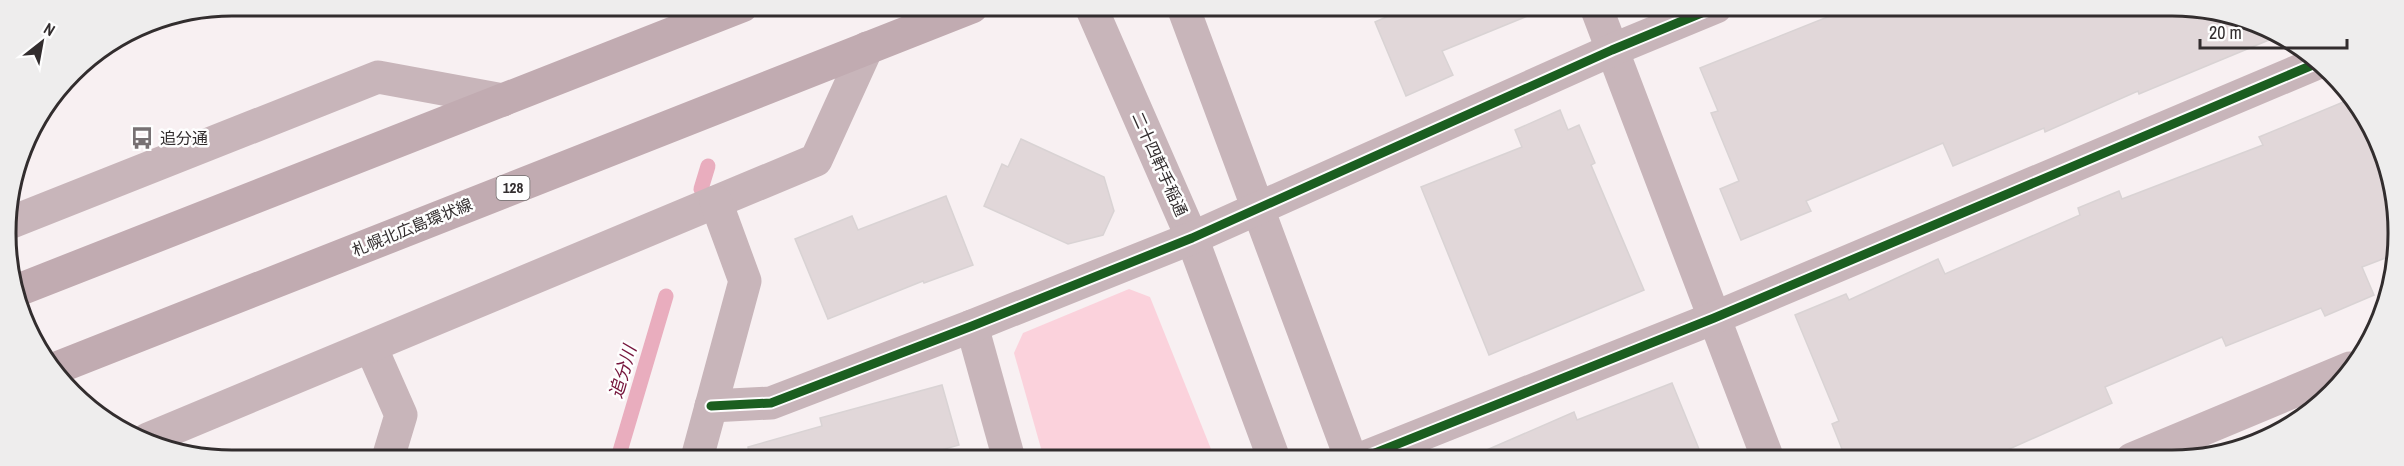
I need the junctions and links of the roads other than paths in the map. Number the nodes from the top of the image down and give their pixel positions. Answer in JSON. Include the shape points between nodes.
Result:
{"nodes":[{"id":1,"x":714,"y":16,"type":"edge"},
{"id":2,"x":949,"y":16,"type":"edge"},
{"id":3,"x":1095,"y":16,"type":"edge"},
{"id":4,"x":1186,"y":16,"type":"edge"},
{"id":5,"x":1599,"y":16,"type":"edge"},
{"id":6,"x":1696,"y":16,"type":"edge"},
{"id":7,"x":867,"y":48,"type":"junction"},
{"id":8,"x":1612,"y":50,"type":"junction"},
{"id":9,"x":2309,"y":66,"type":"edge"},
{"id":10,"x":503,"y":100,"type":"junction"},
{"id":11,"x":717,"y":201,"type":"junction"},
{"id":12,"x":1258,"y":209,"type":"junction"},
{"id":13,"x":17,"y":220,"type":"edge"},
{"id":14,"x":1192,"y":238,"type":"junction"},
{"id":15,"x":24,"y":288,"type":"edge"},
{"id":16,"x":1714,"y":318,"type":"junction"},
{"id":17,"x":972,"y":326,"type":"junction"},
{"id":18,"x":371,"y":347,"type":"junction"},
{"id":19,"x":62,"y":366,"type":"edge"},
{"id":20,"x":2336,"y":373,"type":"edge"},
{"id":21,"x":711,"y":406,"type":"junction"},
{"id":22,"x":156,"y":435,"type":"edge"},
{"id":23,"x":390,"y":450,"type":"edge"},
{"id":24,"x":699,"y":450,"type":"edge"},
{"id":25,"x":1006,"y":450,"type":"edge"},
{"id":26,"x":1271,"y":450,"type":"edge"},
{"id":27,"x":1348,"y":450,"type":"edge"},
{"id":28,"x":1383,"y":450,"type":"edge"},
{"id":29,"x":1765,"y":450,"type":"edge"},
{"id":30,"x":2153,"y":450,"type":"edge"}],
"edges":[{"from":1,"to":10,"type":"main road"},
{"from":2,"to":7,"type":"main road","name":"札幌北広島環状線","number":"128"},
{"from":3,"to":14,"type":"street","name":"二十四軒手稲通"},
{"from":4,"to":12,"type":"street"},
{"from":5,"to":8,"type":"street"},
{"from":6,"to":8,"type":"street"},
{"from":7,"to":11,"type":"street","via":[[816,160]]},
{"from":7,"to":19,"type":"main road","name":"札幌北広島環状線","number":"128"},
{"from":8,"to":12,"type":"street"},
{"from":8,"to":16,"type":"street"},
{"from":9,"to":16,"type":"street"},
{"from":10,"to":13,"type":"street","via":[[378,77]]},
{"from":10,"to":15,"type":"main road"},
{"from":11,"to":18,"type":"street"},
{"from":11,"to":21,"type":"street","via":[[745,281]]},
{"from":12,"to":14,"type":"street"},
{"from":12,"to":27,"type":"street"},
{"from":14,"to":17,"type":"street"},
{"from":14,"to":26,"type":"street","name":"二十四軒手稲通"},
{"from":16,"to":28,"type":"street"},
{"from":16,"to":29,"type":"street"},
{"from":17,"to":21,"type":"street","via":[[771,403]]},
{"from":17,"to":25,"type":"street"},
{"from":18,"to":22,"type":"street"},
{"from":18,"to":23,"type":"street","via":[[401,415]]},
{"from":20,"to":30,"type":"street"},
{"from":21,"to":24,"type":"street"}]}
